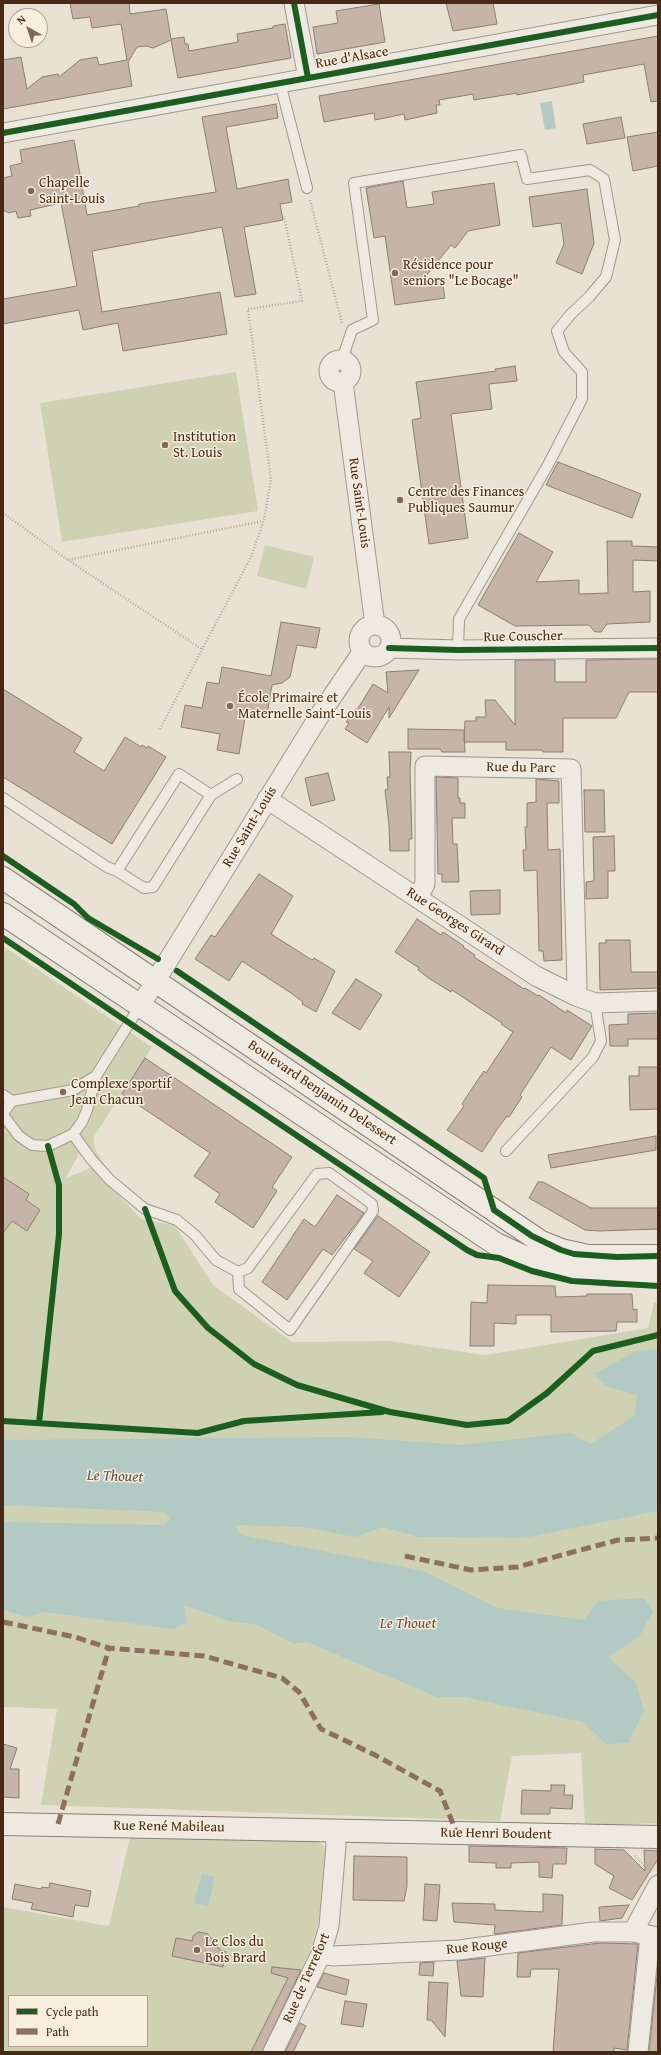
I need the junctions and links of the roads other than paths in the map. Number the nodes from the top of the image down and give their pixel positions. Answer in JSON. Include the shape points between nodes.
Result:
{"nodes":[{"id":1,"x":294,"y":3,"type":"edge"},
{"id":2,"x":658,"y":15,"type":"edge"},
{"id":3,"x":308,"y":78,"type":"junction"},
{"id":4,"x":280,"y":82,"type":"junction"},
{"id":5,"x":3,"y":133,"type":"edge"},
{"id":6,"x":307,"y":188,"type":"road end"},
{"id":7,"x":344,"y":352,"type":"joint"},
{"id":8,"x":375,"y":625,"type":"junction"},
{"id":9,"x":389,"y":648,"type":"junction"},
{"id":10,"x":658,"y":648,"type":"edge"},
{"id":11,"x":458,"y":650,"type":"junction"},
{"id":12,"x":363,"y":651,"type":"junction"},
{"id":13,"x":237,"y":779,"type":"dead end"},
{"id":14,"x":211,"y":795,"type":"junction"},
{"id":15,"x":3,"y":798,"type":"edge"},
{"id":16,"x":267,"y":799,"type":"junction"},
{"id":17,"x":118,"y":871,"type":"junction"},
{"id":18,"x":3,"y":878,"type":"edge"},
{"id":19,"x":418,"y":897,"type":"junction"},
{"id":20,"x":3,"y":914,"type":"edge"},
{"id":21,"x":156,"y":981,"type":"junction"},
{"id":22,"x":576,"y":996,"type":"junction"},
{"id":23,"x":658,"y":1001,"type":"edge"},
{"id":24,"x":595,"y":1003,"type":"junction"},
{"id":25,"x":140,"y":1006,"type":"junction"},
{"id":26,"x":96,"y":1076,"type":"junction"},
{"id":27,"x":3,"y":1095,"type":"edge"},
{"id":28,"x":12,"y":1101,"type":"junction"},
{"id":29,"x":3,"y":1114,"type":"edge"},
{"id":30,"x":73,"y":1134,"type":"junction"},
{"id":31,"x":506,"y":1151,"type":"dead end"},
{"id":32,"x":658,"y":1256,"type":"edge"},
{"id":33,"x":238,"y":1272,"type":"junction"},
{"id":34,"x":658,"y":1275,"type":"edge"},
{"id":35,"x":3,"y":1824,"type":"edge"},
{"id":36,"x":335,"y":1831,"type":"junction"},
{"id":37,"x":658,"y":1837,"type":"edge"},
{"id":38,"x":655,"y":1878,"type":"edge"},
{"id":39,"x":647,"y":1935,"type":"edge"},
{"id":40,"x":321,"y":1954,"type":"junction"},
{"id":41,"x":273,"y":2052,"type":"edge"},
{"id":42,"x":638,"y":2052,"type":"edge"}],
"edges":[{"from":1,"to":3,"type":"street"},
{"from":2,"to":3,"type":"street","name":"Rue d'Alsace"},
{"from":3,"to":4,"type":"street","name":"Rue d'Alsace"},
{"from":4,"to":5,"type":"street","name":"Rue d'Alsace"},
{"from":4,"to":6,"type":"lane"},
{"from":7,"to":8,"type":"street","name":"Rue Saint-Louis","via":[[332,364],[329,373],[336,381],[343,382]]},
{"from":7,"to":11,"type":"lane","via":[[352,330],[373,320],[354,183],[521,155],[527,179],[590,170],[604,179],[615,240],[606,276],[557,331],[564,352],[582,372],[582,398],[548,465],[459,619]]},
{"from":8,"to":9,"type":"street","via":[[388,631],[391,638]]},
{"from":8,"to":12,"type":"street","via":[[368,627],[361,634],[359,641]]},
{"from":9,"to":11,"type":"street","name":"Rue Couscher"},
{"from":9,"to":12,"type":"street","via":[[378,656]]},
{"from":10,"to":11,"type":"street","name":"Rue Couscher"},
{"from":12,"to":16,"type":"street","name":"Rue Saint-Louis"},
{"from":13,"to":14,"type":"lane"},
{"from":14,"to":17,"type":"lane","via":[[153,887],[144,888]]},
{"from":14,"to":17,"type":"lane","via":[[179,774]]},
{"from":15,"to":17,"type":"lane","via":[[107,867]]},
{"from":16,"to":19,"type":"street","name":"Rue Georges Girard"},
{"from":16,"to":21,"type":"street","name":"Rue Saint-Louis"},
{"from":18,"to":21,"type":"main road","name":"Boulevard Benjamin Delessert"},
{"from":19,"to":22,"type":"street","name":"Rue Georges Girard","via":[[536,976]]},
{"from":19,"to":22,"type":"street","name":"Rue du Parc","via":[[425,884],[425,766],[571,769]]},
{"from":20,"to":25,"type":"main road"},
{"from":21,"to":25,"type":"street","name":"Rue Saint-Louis"},
{"from":21,"to":32,"type":"main road","name":"Boulevard Benjamin Delessert","via":[[541,1242],[588,1256]]},
{"from":22,"to":24,"type":"street","name":"Rue Georges Girard"},
{"from":23,"to":24,"type":"street","name":"Rue Georges Girard"},
{"from":24,"to":31,"type":"lane","via":[[601,1041],[593,1057]]},
{"from":25,"to":26,"type":"lane"},
{"from":25,"to":34,"type":"main road","via":[[496,1244],[533,1261],[570,1271]]},
{"from":26,"to":28,"type":"lane","via":[[73,1090]]},
{"from":26,"to":30,"type":"lane","via":[[87,1110]]},
{"from":27,"to":28,"type":"lane"},
{"from":28,"to":29,"type":"lane"},
{"from":29,"to":30,"type":"lane","via":[[19,1136],[32,1145],[48,1146]]},
{"from":30,"to":33,"type":"lane","via":[[110,1180],[145,1209],[177,1220],[195,1235],[216,1260]]},
{"from":33,"to":33,"type":"lane","via":[[239,1289],[290,1330],[373,1211],[372,1204],[329,1173],[317,1174],[248,1268]]},
{"from":35,"to":36,"type":"main road","name":"Rue René Mabileau"},
{"from":36,"to":37,"type":"main road","name":"Rue Henri Boudent"},
{"from":36,"to":40,"type":"street","name":"Rue de Terrefort","via":[[330,1926]]},
{"from":38,"to":39,"type":"street"},
{"from":39,"to":40,"type":"street","name":"Rue Rouge","via":[[593,1932],[459,1950],[333,1956]]},
{"from":39,"to":42,"type":"street"},
{"from":40,"to":41,"type":"street","name":"Rue de Terrefort"}]}
